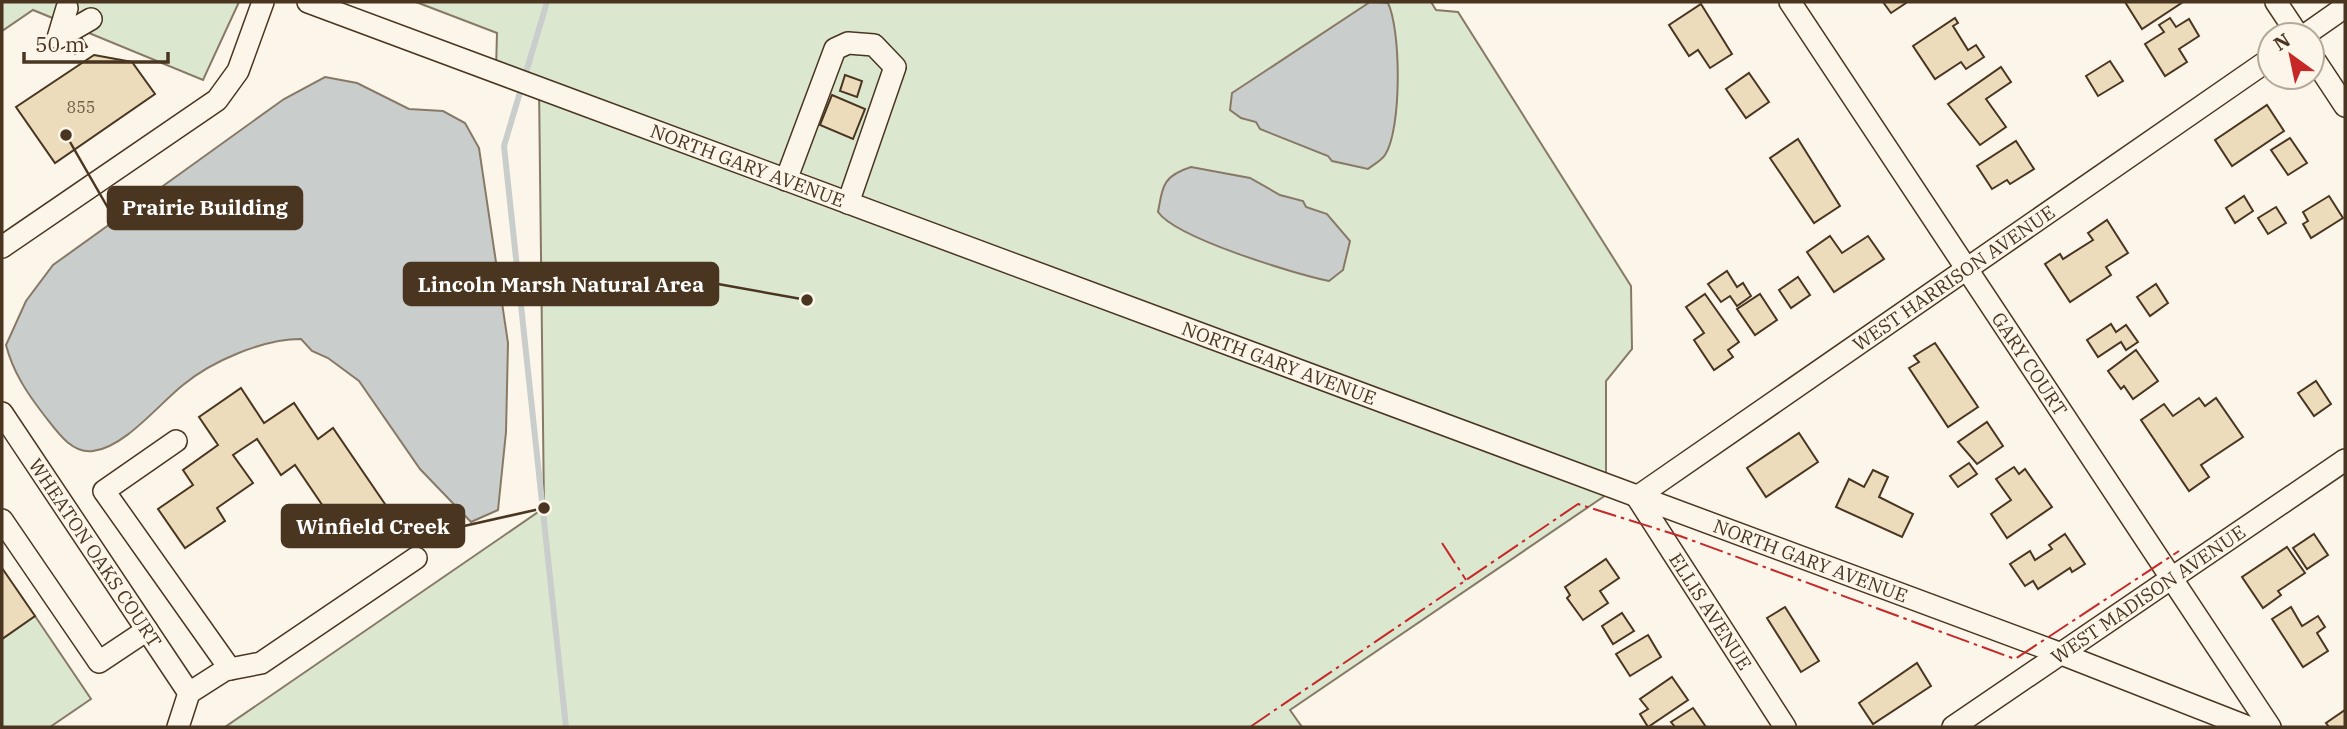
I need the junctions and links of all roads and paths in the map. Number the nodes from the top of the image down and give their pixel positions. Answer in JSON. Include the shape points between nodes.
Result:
{"nodes":[{"id":1,"x":263,"y":2,"type":"edge"},
{"id":2,"x":308,"y":2,"type":"edge"},
{"id":3,"x":1790,"y":2,"type":"edge"},
{"id":4,"x":2276,"y":2,"type":"edge"},
{"id":5,"x":66,"y":8,"type":"dead end"},
{"id":6,"x":2345,"y":8,"type":"edge"},
{"id":7,"x":91,"y":19,"type":"dead end"},
{"id":8,"x":2289,"y":21,"type":"edge"},
{"id":9,"x":2326,"y":21,"type":"edge"},
{"id":10,"x":2256,"y":69,"type":"edge"},
{"id":11,"x":2326,"y":77,"type":"edge"},
{"id":12,"x":2345,"y":106,"type":"edge"},
{"id":13,"x":786,"y":180,"type":"junction"},
{"id":14,"x":848,"y":203,"type":"junction"},
{"id":15,"x":2,"y":247,"type":"edge"},
{"id":16,"x":1967,"y":269,"type":"junction"},
{"id":17,"x":2,"y":413,"type":"edge"},
{"id":18,"x":176,"y":441,"type":"dead end"},
{"id":19,"x":2345,"y":460,"type":"edge"},
{"id":20,"x":1637,"y":497,"type":"junction"},
{"id":21,"x":2,"y":520,"type":"edge"},
{"id":22,"x":416,"y":558,"type":"dead end"},
{"id":23,"x":2171,"y":580,"type":"junction"},
{"id":24,"x":146,"y":629,"type":"junction"},
{"id":25,"x":2059,"y":653,"type":"junction"},
{"id":26,"x":230,"y":669,"type":"junction"},
{"id":27,"x":189,"y":693,"type":"junction"},
{"id":28,"x":178,"y":727,"type":"edge"},
{"id":29,"x":1785,"y":727,"type":"edge"},
{"id":30,"x":1953,"y":727,"type":"edge"},
{"id":31,"x":2248,"y":727,"type":"edge"},
{"id":32,"x":2270,"y":727,"type":"edge"}],
"edges":[{"from":1,"to":15,"type":"street","via":[[237,71],[217,100]]},
{"from":2,"to":13,"type":"street","name":"NORTH GARY AVENUE"},
{"from":3,"to":16,"type":"street","name":"GARY COURT"},
{"from":4,"to":8,"type":"street"},
{"from":5,"to":7,"type":"street","via":[[58,38]]},
{"from":6,"to":9,"type":"street"},
{"from":10,"to":16,"type":"street","name":"WEST HARRISON AVENUE"},
{"from":11,"to":12,"type":"street"},
{"from":13,"to":14,"type":"street","name":"NORTH GARY AVENUE"},
{"from":13,"to":14,"type":"street","via":[[835,50],[848,43],[874,45],[895,67]]},
{"from":14,"to":20,"type":"street","name":"NORTH GARY AVENUE"},
{"from":16,"to":20,"type":"street","name":"WEST HARRISON AVENUE"},
{"from":16,"to":23,"type":"street","name":"GARY COURT"},
{"from":17,"to":24,"type":"street","name":"WHEATON OAKS COURT"},
{"from":18,"to":26,"type":"street","via":[[104,491]]},
{"from":19,"to":23,"type":"street","name":"WEST MADISON AVENUE"},
{"from":20,"to":25,"type":"street","name":"NORTH GARY AVENUE"},
{"from":20,"to":29,"type":"street","name":"ELLIS AVENUE"},
{"from":21,"to":24,"type":"street","via":[[99,662]]},
{"from":22,"to":26,"type":"street","via":[[261,663]]},
{"from":23,"to":25,"type":"street","name":"WEST MADISON AVENUE"},
{"from":23,"to":32,"type":"street","name":"GARY COURT"},
{"from":24,"to":27,"type":"street","name":"WHEATON OAKS COURT"},
{"from":25,"to":30,"type":"street","name":"WEST MADISON AVENUE"},
{"from":25,"to":31,"type":"street","name":"NORTH GARY AVENUE"},
{"from":26,"to":27,"type":"street"},
{"from":27,"to":28,"type":"street"}]}
